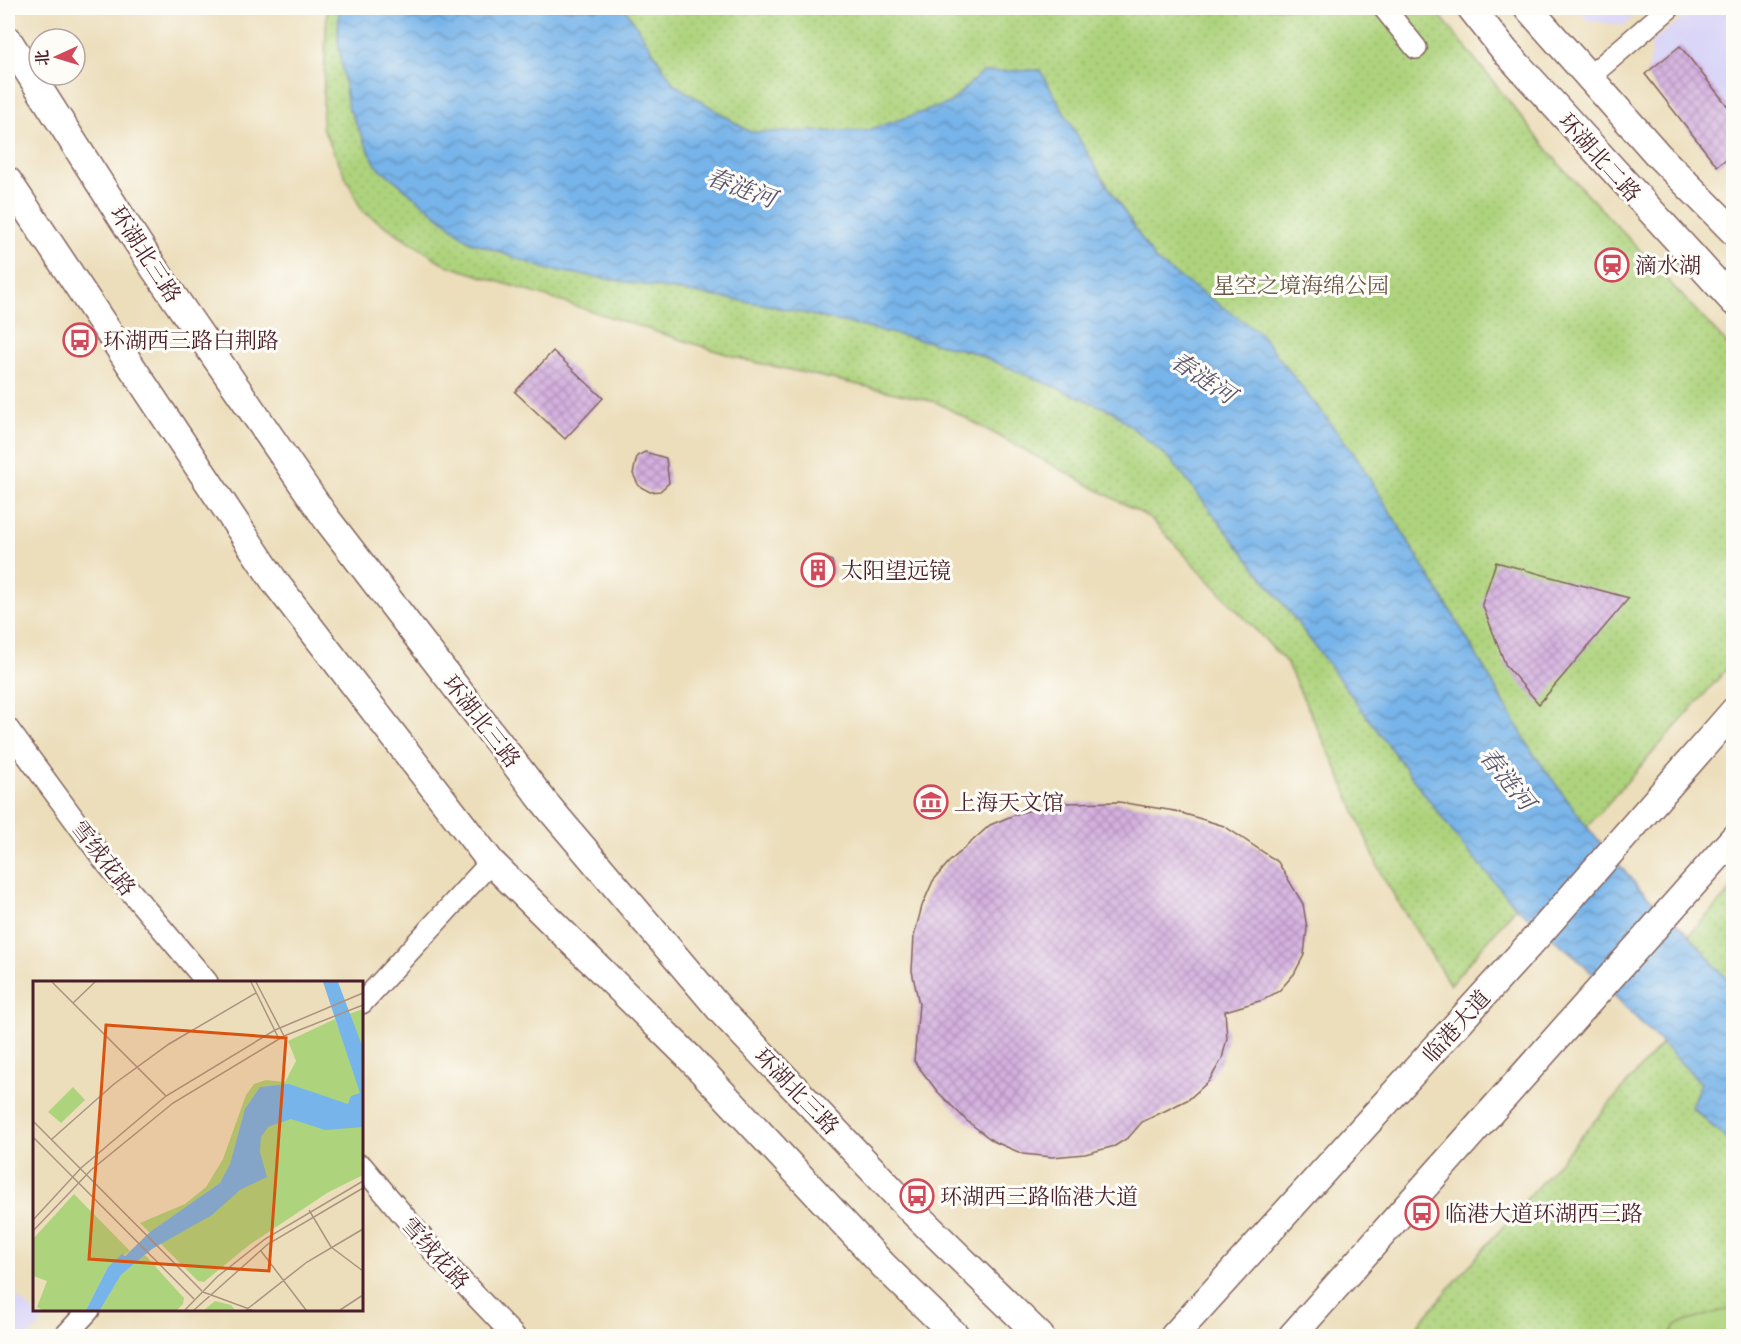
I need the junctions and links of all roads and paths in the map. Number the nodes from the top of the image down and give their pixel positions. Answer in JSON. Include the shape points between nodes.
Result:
{"nodes":[{"id":1,"x":1384,"y":8,"type":"edge"},
{"id":2,"x":1471,"y":8,"type":"edge"},
{"id":3,"x":1528,"y":8,"type":"edge"},
{"id":4,"x":1669,"y":8,"type":"edge"},
{"id":5,"x":9,"y":45,"type":"edge"},
{"id":6,"x":1416,"y":48,"type":"dead end"},
{"id":7,"x":1589,"y":77,"type":"junction"},
{"id":8,"x":8,"y":181,"type":"edge"},
{"id":9,"x":1734,"y":232,"type":"edge"},
{"id":10,"x":1734,"y":302,"type":"edge"},
{"id":11,"x":1734,"y":711,"type":"edge"},
{"id":12,"x":8,"y":729,"type":"edge"},
{"id":13,"x":1734,"y":838,"type":"edge"},
{"id":14,"x":491,"y":862,"type":"junction"},
{"id":15,"x":206,"y":981,"type":"edge"},
{"id":16,"x":363,"y":1002,"type":"edge"},
{"id":17,"x":363,"y":1167,"type":"edge"},
{"id":18,"x":88,"y":1311,"type":"edge"},
{"id":19,"x":65,"y":1336,"type":"edge"},
{"id":20,"x":514,"y":1336,"type":"edge"},
{"id":21,"x":956,"y":1336,"type":"edge"},
{"id":22,"x":1040,"y":1336,"type":"edge"},
{"id":23,"x":1174,"y":1336,"type":"edge"},
{"id":24,"x":1292,"y":1336,"type":"edge"}],
"edges":[{"from":1,"to":6,"type":"street"},
{"from":2,"to":10,"type":"main road","name":"环湖北二路","via":[[1505,51]]},
{"from":3,"to":7,"type":"main road","name":"环湖北二路"},
{"from":4,"to":7,"type":"street"},
{"from":5,"to":22,"type":"main road","name":"环湖北三路","via":[[154,268],[326,518],[545,803],[723,1013],[909,1208]]},
{"from":7,"to":9,"type":"main road","name":"环湖北二路"},
{"from":8,"to":14,"type":"main road","via":[[275,582]]},
{"from":11,"to":23,"type":"main road","name":"临港大道","via":[[1540,933]]},
{"from":12,"to":15,"type":"street","name":"雪绒花路","via":[[104,860]]},
{"from":13,"to":24,"type":"main road"},
{"from":14,"to":16,"type":"street"},
{"from":14,"to":21,"type":"main road","via":[[688,1056],[884,1266]]},
{"from":17,"to":20,"type":"street","name":"雪绒花路","via":[[435,1253]]},
{"from":18,"to":19,"type":"street"}]}
